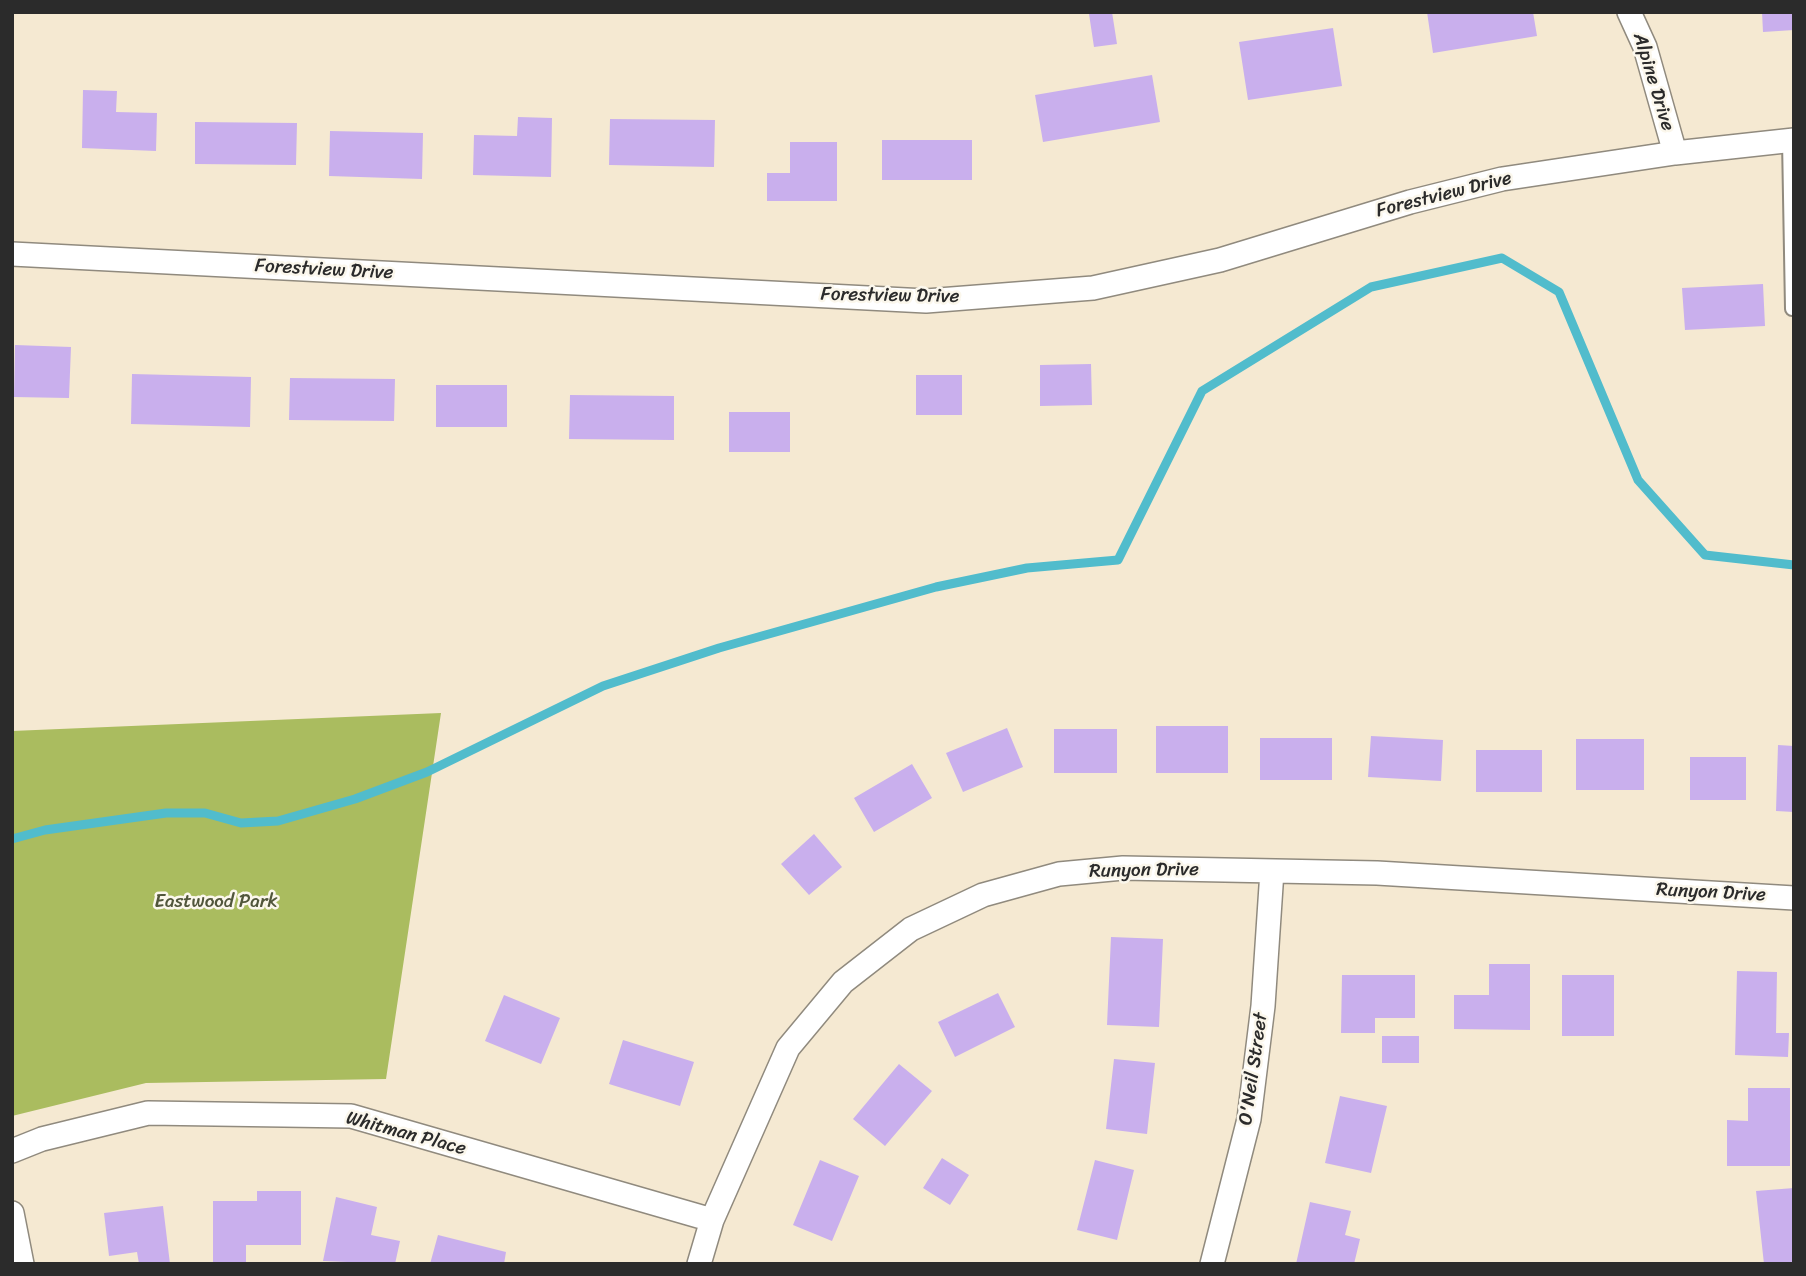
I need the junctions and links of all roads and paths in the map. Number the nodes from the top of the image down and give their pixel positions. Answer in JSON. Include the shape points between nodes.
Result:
{"nodes":[{"id":1,"x":1629,"y":12,"type":"edge"},
{"id":2,"x":1791,"y":140,"type":"edge"},
{"id":3,"x":1675,"y":153,"type":"junction"},
{"id":4,"x":12,"y":254,"type":"edge"},
{"id":5,"x":1792,"y":309,"type":"edge"},
{"id":6,"x":1272,"y":871,"type":"junction"},
{"id":7,"x":1794,"y":898,"type":"edge"},
{"id":8,"x":12,"y":1151,"type":"edge"},
{"id":9,"x":12,"y":1213,"type":"edge"},
{"id":10,"x":712,"y":1220,"type":"junction"},
{"id":11,"x":22,"y":1264,"type":"edge"},
{"id":12,"x":699,"y":1264,"type":"edge"},
{"id":13,"x":1212,"y":1264,"type":"edge"}],
"edges":[{"from":1,"to":3,"type":"street","name":"Alpine Drive","via":[[1645,47]]},
{"from":2,"to":3,"type":"street","name":"Forestview Drive"},
{"from":2,"to":5,"type":"lane"},
{"from":3,"to":4,"type":"street","name":"Forestview Drive","via":[[1502,180],[1410,202],[1220,260],[1093,288],[926,301]]},
{"from":6,"to":7,"type":"street","name":"Runyon Drive"},
{"from":6,"to":10,"type":"street","name":"Runyon Drive","via":[[1124,868],[1059,874],[983,895],[911,929],[843,982],[788,1048]]},
{"from":6,"to":13,"type":"street","name":"O'Neil Street","via":[[1264,1006],[1249,1119]]},
{"from":8,"to":10,"type":"street","name":"Whitman Place","via":[[148,1113],[351,1116]]},
{"from":9,"to":11,"type":"street"},
{"from":10,"to":12,"type":"street","name":"Runyon Drive"}]}
